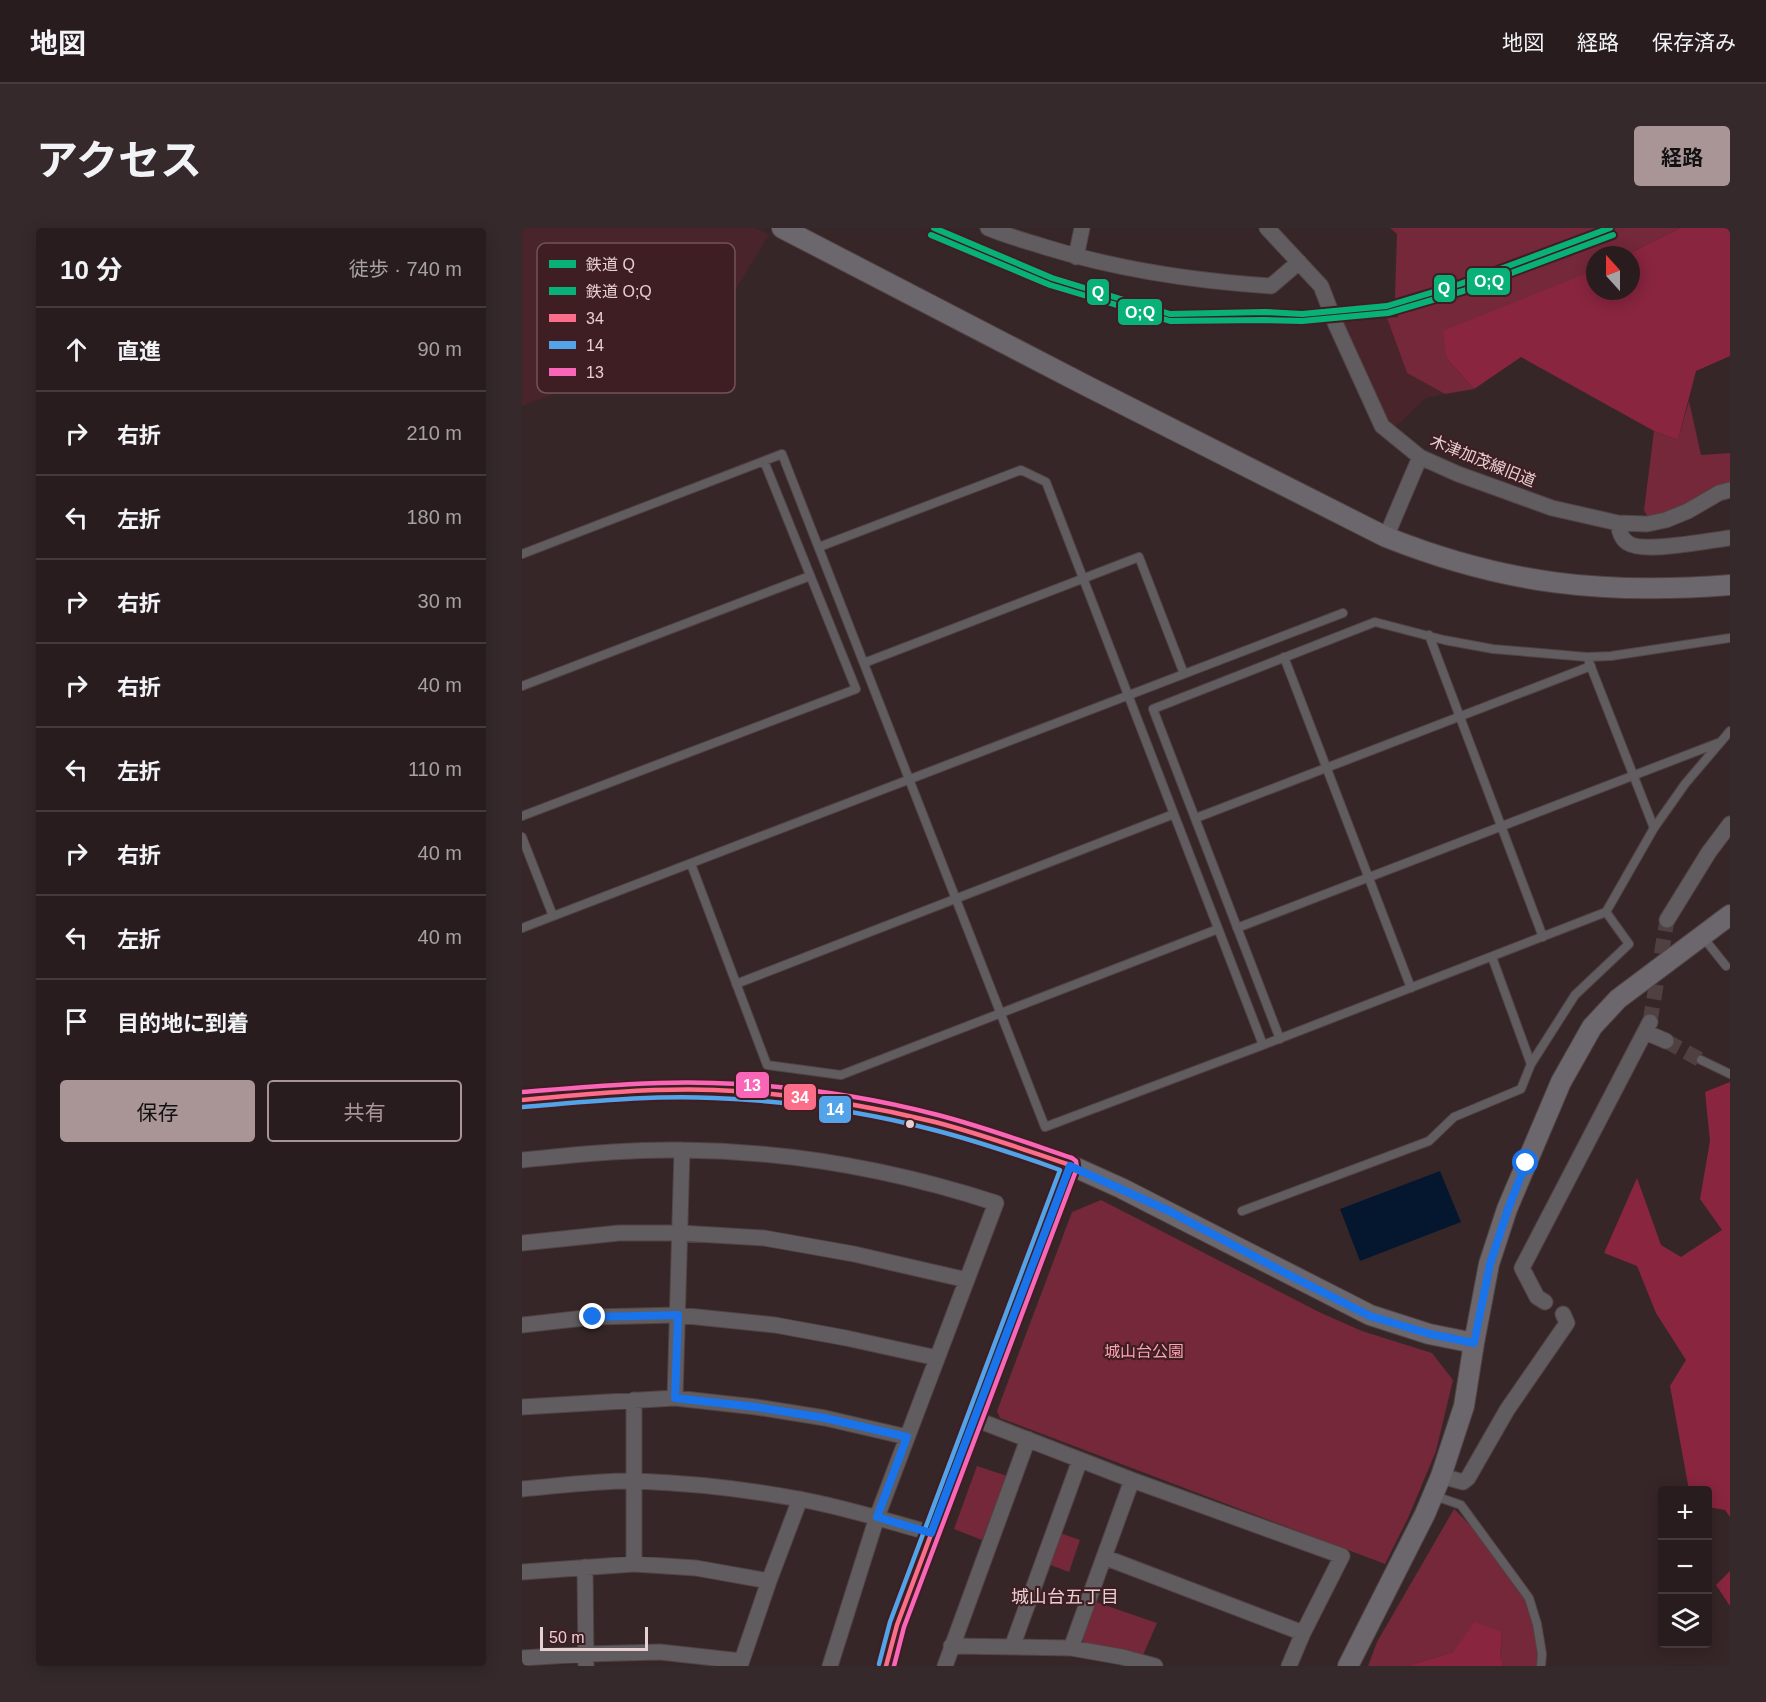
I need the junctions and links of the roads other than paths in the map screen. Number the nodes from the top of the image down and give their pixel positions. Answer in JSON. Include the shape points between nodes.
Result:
{"nodes":[{"id":1,"x":782,"y":228,"type":"edge"},
{"id":2,"x":988,"y":228,"type":"edge"},
{"id":3,"x":1082,"y":228,"type":"edge"},
{"id":4,"x":1267,"y":228,"type":"edge"},
{"id":5,"x":1076,"y":257,"type":"junction"},
{"id":6,"x":1299,"y":262,"type":"junction"},
{"id":7,"x":1420,"y":457,"type":"junction"},
{"id":8,"x":764,"y":461,"type":"junction"},
{"id":9,"x":1730,"y":490,"type":"edge"},
{"id":10,"x":1618,"y":523,"type":"junction"},
{"id":11,"x":1386,"y":537,"type":"junction"},
{"id":12,"x":1730,"y":538,"type":"edge"},
{"id":13,"x":819,"y":547,"type":"junction"},
{"id":14,"x":522,"y":554,"type":"edge"},
{"id":15,"x":810,"y":576,"type":"junction"},
{"id":16,"x":1083,"y":578,"type":"junction"},
{"id":17,"x":1730,"y":585,"type":"edge"},
{"id":18,"x":1343,"y":614,"type":"dead end"},
{"id":19,"x":1429,"y":635,"type":"junction"},
{"id":20,"x":1730,"y":638,"type":"edge"},
{"id":21,"x":1284,"y":657,"type":"junction"},
{"id":22,"x":1587,"y":657,"type":"junction"},
{"id":23,"x":864,"y":663,"type":"junction"},
{"id":24,"x":1591,"y":666,"type":"junction"},
{"id":25,"x":1184,"y":674,"type":"junction"},
{"id":26,"x":522,"y":686,"type":"edge"},
{"id":27,"x":1129,"y":696,"type":"junction"},
{"id":28,"x":1458,"y":717,"type":"junction"},
{"id":29,"x":1730,"y":731,"type":"edge"},
{"id":30,"x":1719,"y":742,"type":"junction"},
{"id":31,"x":1326,"y":768,"type":"junction"},
{"id":32,"x":1633,"y":776,"type":"junction"},
{"id":33,"x":909,"y":780,"type":"junction"},
{"id":34,"x":1174,"y":814,"type":"junction"},
{"id":35,"x":522,"y":816,"type":"edge"},
{"id":36,"x":1196,"y":818,"type":"junction"},
{"id":37,"x":1730,"y":824,"type":"edge"},
{"id":38,"x":1500,"y":826,"type":"junction"},
{"id":39,"x":1654,"y":828,"type":"junction"},
{"id":40,"x":522,"y":837,"type":"edge"},
{"id":41,"x":691,"y":864,"type":"junction"},
{"id":42,"x":1369,"y":877,"type":"junction"},
{"id":43,"x":954,"y":898,"type":"junction"},
{"id":44,"x":1606,"y":912,"type":"junction"},
{"id":45,"x":1730,"y":915,"type":"edge"},
{"id":46,"x":553,"y":916,"type":"junction"},
{"id":47,"x":1667,"y":920,"type":"tunnel mouth"},
{"id":48,"x":522,"y":928,"type":"edge"},
{"id":49,"x":1237,"y":928,"type":"junction"},
{"id":50,"x":1218,"y":929,"type":"junction"},
{"id":51,"x":1702,"y":936,"type":"junction"},
{"id":52,"x":1543,"y":937,"type":"junction"},
{"id":53,"x":1492,"y":957,"type":"junction"},
{"id":54,"x":1726,"y":966,"type":"dead end"},
{"id":55,"x":736,"y":984,"type":"junction"},
{"id":56,"x":1411,"y":988,"type":"junction"},
{"id":57,"x":1000,"y":1012,"type":"junction"},
{"id":58,"x":1280,"y":1039,"type":"junction"},
{"id":59,"x":1665,"y":1041,"type":"tunnel mouth"},
{"id":60,"x":1263,"y":1045,"type":"junction"},
{"id":61,"x":1701,"y":1060,"type":"tunnel mouth"},
{"id":62,"x":1531,"y":1064,"type":"junction"},
{"id":63,"x":1730,"y":1074,"type":"edge"},
{"id":64,"x":522,"y":1100,"type":"edge"},
{"id":65,"x":682,"y":1150,"type":"junction"},
{"id":66,"x":522,"y":1160,"type":"edge"},
{"id":67,"x":1070,"y":1166,"type":"junction"},
{"id":68,"x":1242,"y":1211,"type":"dead end"},
{"id":69,"x":680,"y":1233,"type":"junction"},
{"id":70,"x":522,"y":1243,"type":"edge"},
{"id":71,"x":967,"y":1280,"type":"junction"},
{"id":72,"x":1545,"y":1302,"type":"dead end"},
{"id":73,"x":1563,"y":1314,"type":"dead end"},
{"id":74,"x":678,"y":1315,"type":"junction"},
{"id":75,"x":522,"y":1325,"type":"edge"},
{"id":76,"x":1474,"y":1343,"type":"junction"},
{"id":77,"x":937,"y":1358,"type":"junction"},
{"id":78,"x":675,"y":1398,"type":"junction"},
{"id":79,"x":634,"y":1400,"type":"junction"},
{"id":80,"x":522,"y":1407,"type":"edge"},
{"id":81,"x":975,"y":1419,"type":"junction"},
{"id":82,"x":907,"y":1437,"type":"junction"},
{"id":83,"x":1028,"y":1439,"type":"junction"},
{"id":84,"x":1080,"y":1460,"type":"junction"},
{"id":85,"x":1442,"y":1476,"type":"junction"},
{"id":86,"x":1132,"y":1480,"type":"junction"},
{"id":87,"x":634,"y":1481,"type":"junction"},
{"id":88,"x":522,"y":1490,"type":"edge"},
{"id":89,"x":1433,"y":1496,"type":"junction"},
{"id":90,"x":800,"y":1499,"type":"junction"},
{"id":91,"x":877,"y":1517,"type":"junction"},
{"id":92,"x":931,"y":1533,"type":"junction"},
{"id":93,"x":1104,"y":1557,"type":"junction"},
{"id":94,"x":634,"y":1564,"type":"junction"},
{"id":95,"x":585,"y":1567,"type":"junction"},
{"id":96,"x":522,"y":1572,"type":"edge"},
{"id":97,"x":769,"y":1581,"type":"junction"},
{"id":98,"x":1303,"y":1633,"type":"junction"},
{"id":99,"x":951,"y":1646,"type":"junction"},
{"id":100,"x":1012,"y":1647,"type":"junction"},
{"id":101,"x":1071,"y":1648,"type":"junction"},
{"id":102,"x":522,"y":1658,"type":"edge"},
{"id":103,"x":586,"y":1660,"type":"edge"},
{"id":104,"x":741,"y":1663,"type":"edge"},
{"id":105,"x":830,"y":1666,"type":"edge"},
{"id":106,"x":886,"y":1666,"type":"edge"},
{"id":107,"x":945,"y":1666,"type":"edge"},
{"id":108,"x":1155,"y":1666,"type":"edge"},
{"id":109,"x":1289,"y":1666,"type":"edge"},
{"id":110,"x":1348,"y":1666,"type":"edge"},
{"id":111,"x":1541,"y":1666,"type":"edge"}],
"edges":[{"from":1,"to":11,"type":"street"},
{"from":2,"to":5,"type":"street"},
{"from":3,"to":5,"type":"street"},
{"from":4,"to":6,"type":"street","name":"木津加茂線旧道"},
{"from":5,"to":6,"type":"street","via":[[1206,281],[1271,286]]},
{"from":6,"to":7,"type":"street","name":"木津加茂線旧道","via":[[1317,280],[1382,426]]},
{"from":7,"to":10,"type":"street","name":"木津加茂線旧道","via":[[1552,508]]},
{"from":7,"to":11,"type":"street"},
{"from":8,"to":13,"type":"lane","via":[[782,454]]},
{"from":8,"to":14,"type":"lane"},
{"from":8,"to":15,"type":"lane"},
{"from":9,"to":10,"type":"street","name":"木津加茂線旧道","via":[[1666,520]]},
{"from":10,"to":12,"type":"street","via":[[1623,539],[1640,548]]},
{"from":11,"to":17,"type":"street","via":[[1463,564],[1551,583],[1638,590]]},
{"from":13,"to":16,"type":"lane","via":[[1021,470],[1046,482]]},
{"from":13,"to":23,"type":"lane"},
{"from":15,"to":26,"type":"lane"},
{"from":15,"to":35,"type":"lane","via":[[856,689]]},
{"from":16,"to":23,"type":"lane"},
{"from":16,"to":25,"type":"lane","via":[[1138,557]]},
{"from":16,"to":27,"type":"lane"},
{"from":18,"to":25,"type":"lane"},
{"from":19,"to":21,"type":"lane","via":[[1375,622]]},
{"from":19,"to":22,"type":"lane","via":[[1493,649]]},
{"from":19,"to":28,"type":"lane"},
{"from":20,"to":22,"type":"lane"},
{"from":21,"to":31,"type":"lane"},
{"from":21,"to":36,"type":"lane","via":[[1153,709]]},
{"from":22,"to":24,"type":"lane"},
{"from":23,"to":33,"type":"lane"},
{"from":24,"to":28,"type":"lane"},
{"from":24,"to":32,"type":"lane"},
{"from":25,"to":27,"type":"lane"},
{"from":27,"to":33,"type":"lane"},
{"from":27,"to":34,"type":"lane"},
{"from":28,"to":31,"type":"lane"},
{"from":28,"to":38,"type":"lane"},
{"from":29,"to":30,"type":"lane"},
{"from":30,"to":32,"type":"lane"},
{"from":30,"to":39,"type":"lane"},
{"from":31,"to":36,"type":"lane"},
{"from":31,"to":42,"type":"lane"},
{"from":32,"to":38,"type":"lane"},
{"from":32,"to":39,"type":"lane"},
{"from":33,"to":41,"type":"lane"},
{"from":33,"to":43,"type":"lane"},
{"from":34,"to":43,"type":"lane"},
{"from":34,"to":50,"type":"lane"},
{"from":36,"to":49,"type":"lane"},
{"from":37,"to":47,"type":"street"},
{"from":38,"to":42,"type":"lane"},
{"from":38,"to":52,"type":"lane"},
{"from":39,"to":44,"type":"lane"},
{"from":40,"to":46,"type":"lane"},
{"from":41,"to":46,"type":"lane"},
{"from":41,"to":55,"type":"lane"},
{"from":42,"to":49,"type":"lane"},
{"from":42,"to":56,"type":"lane"},
{"from":43,"to":55,"type":"lane"},
{"from":43,"to":57,"type":"lane"},
{"from":44,"to":52,"type":"lane"},
{"from":44,"to":62,"type":"lane","via":[[1629,944],[1575,995]]},
{"from":45,"to":51,"type":"street"},
{"from":46,"to":48,"type":"lane"},
{"from":49,"to":58,"type":"lane"},
{"from":50,"to":57,"type":"lane"},
{"from":50,"to":60,"type":"lane"},
{"from":51,"to":54,"type":"lane"},
{"from":51,"to":76,"type":"street","via":[[1618,999],[1592,1028],[1561,1082],[1508,1209],[1490,1264]]},
{"from":52,"to":53,"type":"lane"},
{"from":53,"to":56,"type":"lane"},
{"from":53,"to":62,"type":"lane"},
{"from":55,"to":57,"type":"lane","via":[[767,1065],[841,1075]]},
{"from":56,"to":58,"type":"lane"},
{"from":57,"to":60,"type":"lane","via":[[1045,1127]]},
{"from":58,"to":60,"type":"lane"},
{"from":59,"to":72,"type":"street","via":[[1648,1027],[1522,1268],[1537,1297]]},
{"from":61,"to":63,"type":"lane"},
{"from":62,"to":68,"type":"lane","via":[[1521,1089],[1454,1117],[1429,1141]]},
{"from":64,"to":67,"type":"street","via":[[623,1091],[712,1089],[775,1094],[935,1122]]},
{"from":65,"to":66,"type":"street","via":[[612,1151]]},
{"from":65,"to":69,"type":"street"},
{"from":65,"to":71,"type":"street","via":[[807,1158],[946,1186],[996,1203]]},
{"from":67,"to":76,"type":"street","via":[[1160,1206],[1370,1316]]},
{"from":67,"to":81,"type":"street"},
{"from":69,"to":70,"type":"street","via":[[619,1233]]},
{"from":69,"to":71,"type":"street","via":[[764,1238]]},
{"from":69,"to":74,"type":"street"},
{"from":71,"to":77,"type":"street"},
{"from":73,"to":85,"type":"street","via":[[1567,1323],[1507,1410],[1468,1478],[1463,1482]]},
{"from":74,"to":75,"type":"street","via":[[593,1317]]},
{"from":74,"to":77,"type":"street","via":[[775,1325]]},
{"from":74,"to":78,"type":"street"},
{"from":76,"to":85,"type":"street","via":[[1464,1406]]},
{"from":77,"to":82,"type":"street"},
{"from":78,"to":79,"type":"street"},
{"from":78,"to":82,"type":"street","via":[[825,1418]]},
{"from":79,"to":80,"type":"street"},
{"from":79,"to":87,"type":"street"},
{"from":81,"to":83,"type":"street"},
{"from":81,"to":92,"type":"street"},
{"from":82,"to":91,"type":"street"},
{"from":83,"to":84,"type":"street"},
{"from":83,"to":99,"type":"street"},
{"from":84,"to":86,"type":"street"},
{"from":84,"to":100,"type":"street"},
{"from":85,"to":89,"type":"street"},
{"from":86,"to":93,"type":"street"},
{"from":86,"to":98,"type":"street","via":[[1342,1556]]},
{"from":87,"to":88,"type":"street"},
{"from":87,"to":90,"type":"street","via":[[720,1487]]},
{"from":87,"to":94,"type":"street"},
{"from":89,"to":110,"type":"street"},
{"from":89,"to":111,"type":"lane","via":[[1461,1505],[1529,1598],[1538,1624]]},
{"from":90,"to":91,"type":"street"},
{"from":90,"to":97,"type":"street"},
{"from":91,"to":92,"type":"street"},
{"from":91,"to":105,"type":"street"},
{"from":92,"to":106,"type":"street"},
{"from":93,"to":98,"type":"street"},
{"from":93,"to":101,"type":"street"},
{"from":94,"to":95,"type":"street"},
{"from":94,"to":97,"type":"street","via":[[696,1568]]},
{"from":95,"to":96,"type":"street"},
{"from":95,"to":103,"type":"street"},
{"from":97,"to":104,"type":"street"},
{"from":98,"to":109,"type":"street"},
{"from":99,"to":100,"type":"street"},
{"from":99,"to":107,"type":"street"},
{"from":100,"to":101,"type":"street"},
{"from":101,"to":108,"type":"street"},
{"from":102,"to":103,"type":"street"},
{"from":103,"to":104,"type":"street","via":[[660,1652]]}]}
